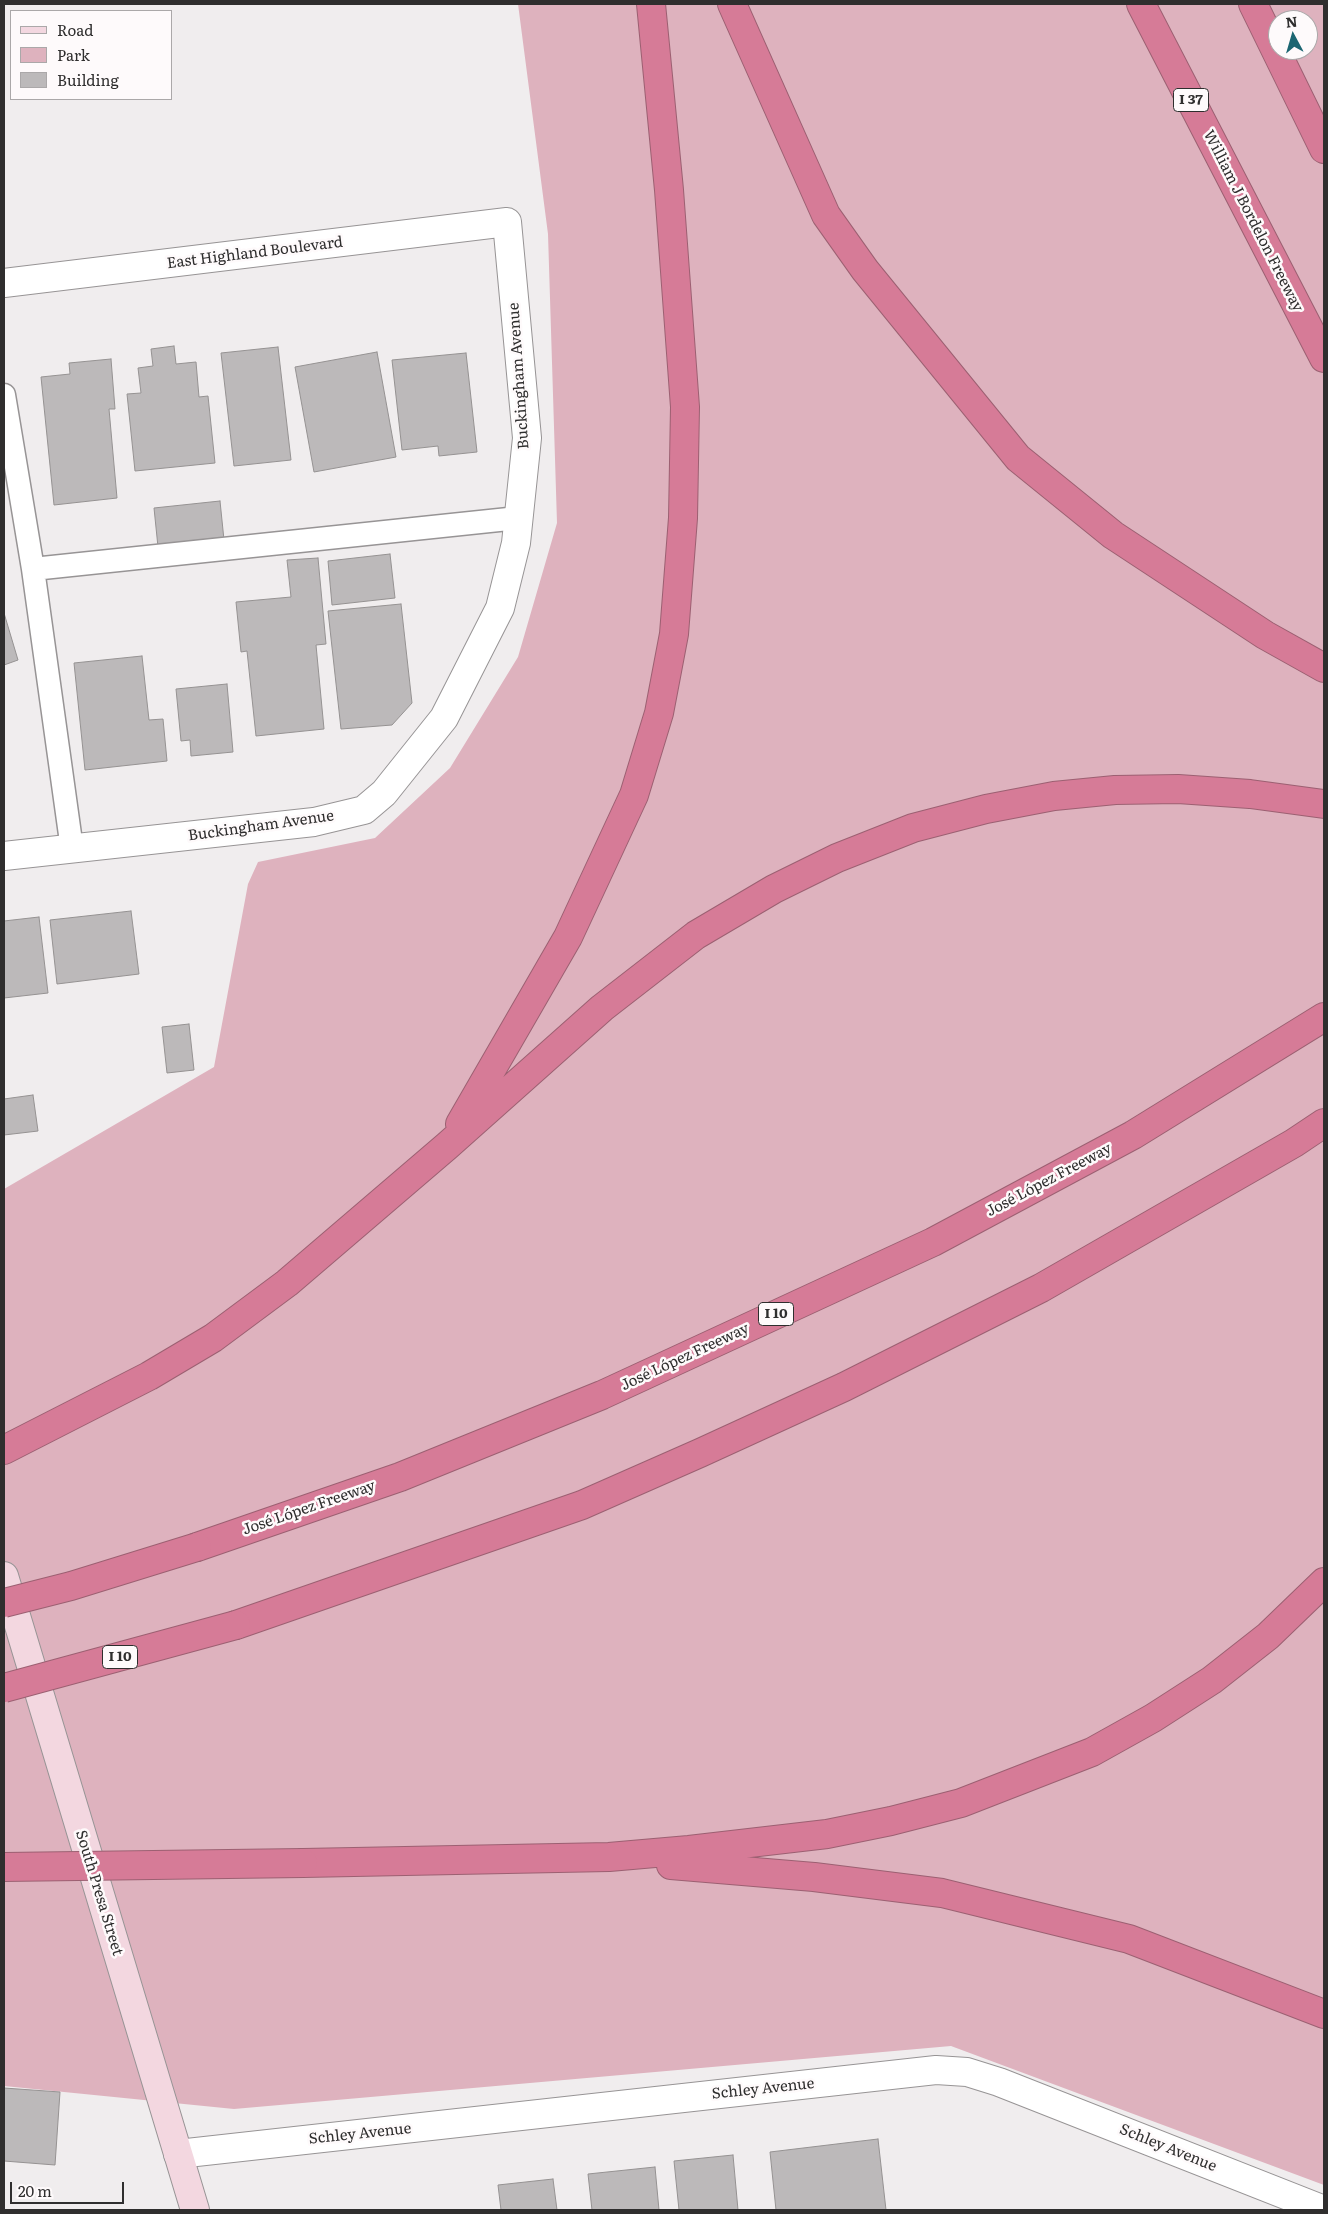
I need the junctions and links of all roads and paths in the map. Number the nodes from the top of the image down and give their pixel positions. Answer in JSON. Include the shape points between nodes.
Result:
{"nodes":[{"id":1,"x":650,"y":4,"type":"edge"},
{"id":2,"x":732,"y":4,"type":"edge"},
{"id":3,"x":1141,"y":4,"type":"edge"},
{"id":4,"x":1253,"y":4,"type":"edge"},
{"id":5,"x":1324,"y":149,"type":"edge"},
{"id":6,"x":507,"y":222,"type":"joint"},
{"id":7,"x":4,"y":283,"type":"edge"},
{"id":8,"x":1324,"y":358,"type":"edge"},
{"id":9,"x":4,"y":395,"type":"edge"},
{"id":10,"x":518,"y":518,"type":"junction"},
{"id":11,"x":33,"y":569,"type":"junction"},
{"id":12,"x":1324,"y":668,"type":"edge"},
{"id":13,"x":1324,"y":804,"type":"edge"},
{"id":14,"x":72,"y":849,"type":"junction"},
{"id":15,"x":4,"y":856,"type":"edge"},
{"id":16,"x":1324,"y":1017,"type":"edge"},
{"id":17,"x":1324,"y":1123,"type":"edge"},
{"id":18,"x":447,"y":1146,"type":"junction"},
{"id":19,"x":4,"y":1450,"type":"edge"},
{"id":20,"x":4,"y":1576,"type":"edge"},
{"id":21,"x":1324,"y":1582,"type":"edge"},
{"id":22,"x":4,"y":1604,"type":"edge"},
{"id":23,"x":4,"y":1688,"type":"edge"},
{"id":24,"x":502,"y":1859,"type":"junction"},
{"id":25,"x":4,"y":1867,"type":"edge"},
{"id":26,"x":1324,"y":2014,"type":"edge"},
{"id":27,"x":178,"y":2154,"type":"junction"},
{"id":28,"x":194,"y":2210,"type":"edge"},
{"id":29,"x":1324,"y":2210,"type":"edge"}],
"edges":[{"from":1,"to":18,"type":"highway","via":[[670,190],[685,407],[683,518],[674,634],[659,713],[634,795],[568,937]]},
{"from":2,"to":12,"type":"highway","via":[[826,215],[865,270],[1018,458],[1113,535],[1265,635]]},
{"from":3,"to":8,"type":"highway","name":"William J Bordelon Freeway","number":"I 37"},
{"from":4,"to":5,"type":"highway"},
{"from":6,"to":7,"type":"street","name":"East Highland Boulevard"},
{"from":6,"to":10,"type":"street","name":"Buckingham Avenue","via":[[526,438]]},
{"from":9,"to":11,"type":"lane"},
{"from":10,"to":11,"type":"lane"},
{"from":10,"to":14,"type":"street","name":"Buckingham Avenue","via":[[516,543],[500,608],[444,718],[384,793],[364,810],[314,822]]},
{"from":11,"to":14,"type":"lane"},
{"from":13,"to":18,"type":"highway","via":[[1178,789],[1115,790],[1054,796],[913,828],[837,858],[774,889],[696,935],[602,1008]]},
{"from":14,"to":15,"type":"street","name":"Buckingham Avenue"},
{"from":16,"to":22,"type":"highway","name":"José López Freeway","number":"I 10","bridge":true,"via":[[1133,1134],[933,1242],[602,1395],[400,1477],[198,1547]]},
{"from":17,"to":23,"type":"highway","number":"I 10","bridge":true,"via":[[1041,1288],[844,1386],[582,1505],[236,1625]]},
{"from":18,"to":19,"type":"highway","via":[[287,1283],[213,1338],[149,1376]]},
{"from":20,"to":27,"type":"main road","name":"South Presa Street"},
{"from":21,"to":24,"type":"highway","via":[[1268,1636],[1212,1680],[1153,1718],[1092,1752],[960,1803],[827,1834],[752,1844],[609,1857]]},
{"from":24,"to":25,"type":"highway","bridge":true},
{"from":24,"to":26,"type":"highway","via":[[634,1862],[734,1869],[942,1893],[1129,1939]]},
{"from":27,"to":28,"type":"main road","name":"South Presa Street"},
{"from":27,"to":29,"type":"street","name":"Schley Avenue","via":[[936,2070],[966,2072],[999,2082]]}]}
